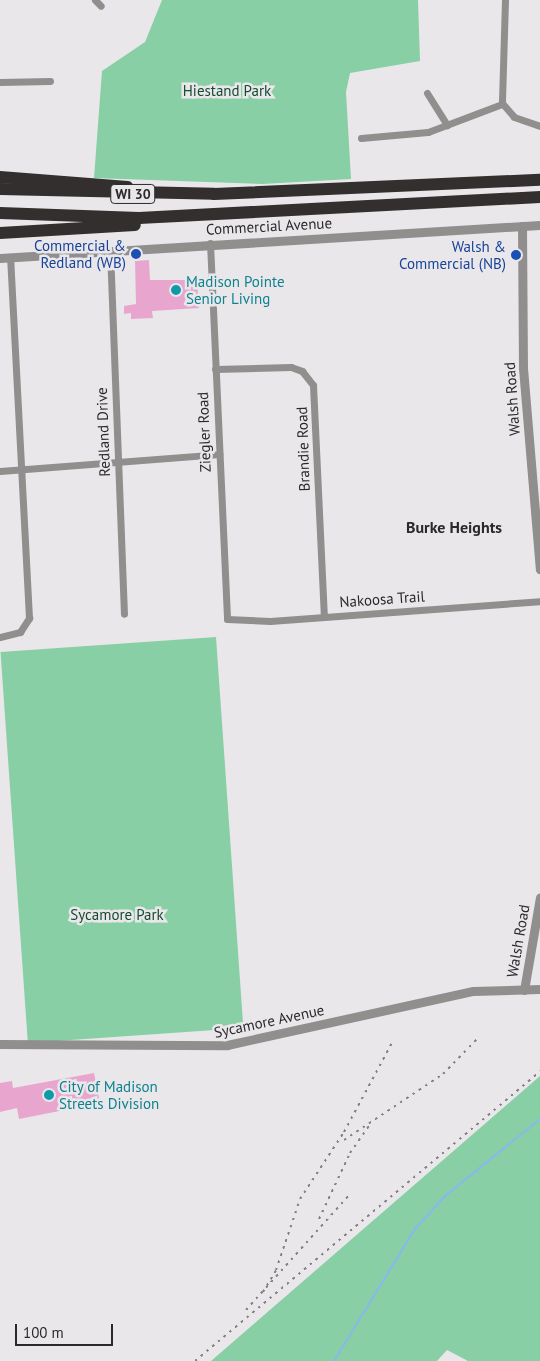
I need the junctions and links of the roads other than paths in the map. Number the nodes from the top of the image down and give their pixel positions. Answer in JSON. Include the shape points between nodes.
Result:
{"nodes":[{"id":1,"x":95,"y":0,"type":"edge"},
{"id":2,"x":505,"y":0,"type":"edge"},
{"id":3,"x":101,"y":6,"type":"dead end"},
{"id":4,"x":50,"y":81,"type":"dead end"},
{"id":5,"x":0,"y":82,"type":"edge"},
{"id":6,"x":427,"y":93,"type":"dead end"},
{"id":7,"x":502,"y":104,"type":"junction"},
{"id":8,"x":447,"y":125,"type":"junction"},
{"id":9,"x":540,"y":126,"type":"edge"},
{"id":10,"x":361,"y":138,"type":"dead end"},
{"id":11,"x":540,"y":175,"type":"edge"},
{"id":12,"x":0,"y":177,"type":"edge"},
{"id":13,"x":540,"y":180,"type":"edge"},
{"id":14,"x":502,"y":182,"type":"junction"},
{"id":15,"x":0,"y":190,"type":"edge"},
{"id":16,"x":266,"y":192,"type":"junction"},
{"id":17,"x":540,"y":199,"type":"edge"},
{"id":18,"x":0,"y":213,"type":"edge"},
{"id":19,"x":246,"y":213,"type":"junction"},
{"id":20,"x":540,"y":225,"type":"edge"},
{"id":21,"x":522,"y":226,"type":"junction"},
{"id":22,"x":0,"y":233,"type":"edge"},
{"id":23,"x":210,"y":243,"type":"junction"},
{"id":24,"x":110,"y":250,"type":"junction"},
{"id":25,"x":10,"y":257,"type":"junction"},
{"id":26,"x":0,"y":258,"type":"edge"},
{"id":27,"x":215,"y":369,"type":"junction"},
{"id":28,"x":218,"y":454,"type":"junction"},
{"id":29,"x":118,"y":462,"type":"junction"},
{"id":30,"x":21,"y":470,"type":"junction"},
{"id":31,"x":0,"y":471,"type":"edge"},
{"id":32,"x":540,"y":569,"type":"edge"},
{"id":33,"x":540,"y":601,"type":"edge"},
{"id":34,"x":124,"y":614,"type":"dead end"},
{"id":35,"x":324,"y":617,"type":"junction"},
{"id":36,"x":227,"y":619,"type":"joint"},
{"id":37,"x":0,"y":637,"type":"edge"},
{"id":38,"x":540,"y":897,"type":"edge"},
{"id":39,"x":540,"y":989,"type":"edge"},
{"id":40,"x":524,"y":990,"type":"junction"},
{"id":41,"x":0,"y":1044,"type":"edge"}],
"edges":[{"from":1,"to":3,"type":"street"},
{"from":2,"to":7,"type":"street"},
{"from":4,"to":5,"type":"street"},
{"from":6,"to":8,"type":"street"},
{"from":7,"to":8,"type":"street"},
{"from":7,"to":9,"type":"street","via":[[512,115]]},
{"from":8,"to":10,"type":"street","via":[[419,134]]},
{"from":11,"to":14,"type":"highway"},
{"from":12,"to":16,"type":"highway"},
{"from":13,"to":14,"type":"highway","number":"WI 30"},
{"from":14,"to":16,"type":"highway","number":"WI 30"},
{"from":15,"to":16,"type":"highway","number":"WI 30","via":[[102,195]]},
{"from":17,"to":19,"type":"highway","number":"WI 30"},
{"from":18,"to":19,"type":"highway","number":"WI 30","via":[[139,218]]},
{"from":19,"to":22,"type":"highway"},
{"from":20,"to":21,"type":"street","name":"Commercial Avenue"},
{"from":21,"to":23,"type":"street","name":"Commercial Avenue"},
{"from":21,"to":32,"type":"street","name":"Walsh Road","via":[[523,368]]},
{"from":23,"to":24,"type":"street","name":"Commercial Avenue"},
{"from":23,"to":27,"type":"street","name":"Ziegler Road"},
{"from":24,"to":25,"type":"street","name":"Commercial Avenue"},
{"from":24,"to":29,"type":"street","name":"Redland Drive"},
{"from":25,"to":26,"type":"street","name":"Commercial Avenue"},
{"from":25,"to":30,"type":"street"},
{"from":27,"to":28,"type":"street","name":"Ziegler Road"},
{"from":27,"to":35,"type":"street","name":"Brandie Road","via":[[291,367],[302,372],[313,386]]},
{"from":28,"to":29,"type":"street"},
{"from":28,"to":36,"type":"street","name":"Ziegler Road"},
{"from":29,"to":30,"type":"street"},
{"from":29,"to":34,"type":"street","name":"Redland Drive"},
{"from":30,"to":31,"type":"street"},
{"from":30,"to":37,"type":"street","via":[[29,618],[25,628]]},
{"from":33,"to":35,"type":"street","name":"Nakoosa Trail"},
{"from":35,"to":36,"type":"street","name":"Nakoosa Trail","via":[[238,623]]},
{"from":38,"to":40,"type":"street","name":"Walsh Road"},
{"from":39,"to":40,"type":"street","name":"Sycamore Avenue"},
{"from":40,"to":41,"type":"street","name":"Sycamore Avenue","via":[[472,991],[227,1046]]}]}
